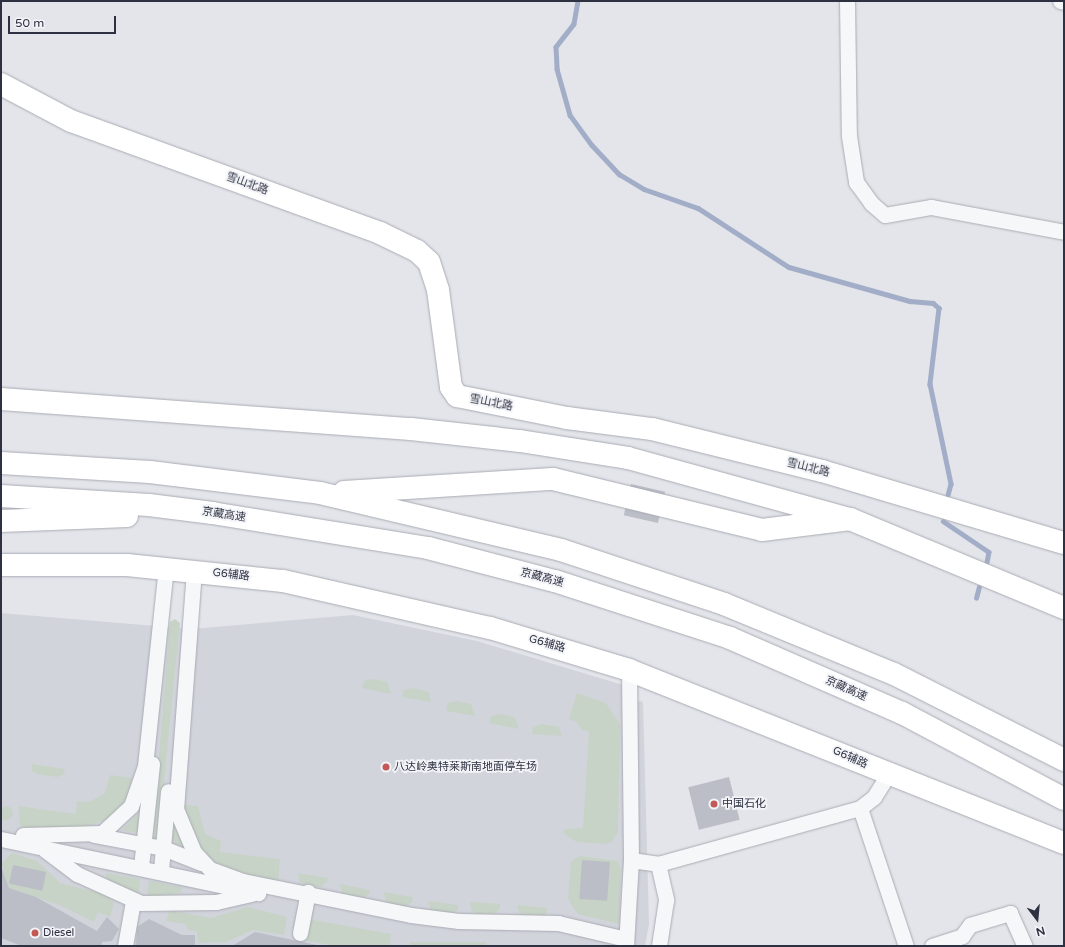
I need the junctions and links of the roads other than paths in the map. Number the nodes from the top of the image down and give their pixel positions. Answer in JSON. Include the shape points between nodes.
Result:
{"nodes":[{"id":1,"x":847,"y":1,"type":"edge"},
{"id":2,"x":1060,"y":1,"type":"edge"},
{"id":3,"x":1064,"y":2,"type":"edge"},
{"id":4,"x":1,"y":84,"type":"edge"},
{"id":5,"x":1064,"y":232,"type":"edge"},
{"id":6,"x":1,"y":400,"type":"edge"},
{"id":7,"x":1,"y":463,"type":"edge"},
{"id":8,"x":320,"y":493,"type":"junction"},
{"id":9,"x":1,"y":496,"type":"edge"},
{"id":10,"x":212,"y":513,"type":"junction"},
{"id":11,"x":850,"y":519,"type":"junction"},
{"id":12,"x":1,"y":521,"type":"edge"},
{"id":13,"x":1064,"y":543,"type":"edge"},
{"id":14,"x":1,"y":565,"type":"edge"},
{"id":15,"x":166,"y":567,"type":"junction"},
{"id":16,"x":194,"y":570,"type":"junction"},
{"id":17,"x":1056,"y":605,"type":"edge"},
{"id":18,"x":1064,"y":626,"type":"edge"},
{"id":19,"x":187,"y":642,"type":"junction"},
{"id":20,"x":158,"y":652,"type":"junction"},
{"id":21,"x":629,"y":670,"type":"junction"},
{"id":22,"x":1064,"y":760,"type":"edge"},
{"id":23,"x":888,"y":775,"type":"junction"},
{"id":24,"x":1055,"y":793,"type":"edge"},
{"id":25,"x":860,"y":808,"type":"junction"},
{"id":26,"x":1,"y":829,"type":"edge"},
{"id":27,"x":94,"y":835,"type":"junction"},
{"id":28,"x":1060,"y":837,"type":"edge"},
{"id":29,"x":1,"y":839,"type":"edge"},
{"id":30,"x":144,"y":844,"type":"junction"},
{"id":31,"x":41,"y":847,"type":"junction"},
{"id":32,"x":163,"y":848,"type":"junction"},
{"id":33,"x":630,"y":860,"type":"junction"},
{"id":34,"x":658,"y":864,"type":"junction"},
{"id":35,"x":141,"y":867,"type":"junction"},
{"id":36,"x":210,"y":869,"type":"junction"},
{"id":37,"x":161,"y":870,"type":"junction"},
{"id":38,"x":257,"y":893,"type":"junction"},
{"id":39,"x":307,"y":897,"type":"junction"},
{"id":40,"x":133,"y":901,"type":"junction"},
{"id":41,"x":300,"y":933,"type":"dead end"},
{"id":42,"x":626,"y":943,"type":"edge"},
{"id":43,"x":125,"y":946,"type":"edge"},
{"id":44,"x":612,"y":946,"type":"edge"},
{"id":45,"x":659,"y":946,"type":"edge"},
{"id":46,"x":906,"y":946,"type":"edge"},
{"id":47,"x":932,"y":946,"type":"edge"},
{"id":48,"x":1025,"y":946,"type":"edge"}],
"edges":[{"from":1,"to":5,"type":"street","via":[[849,136],[856,182],[871,203],[886,215],[931,207]]},
{"from":2,"to":3,"type":"street"},
{"from":4,"to":13,"type":"main road","name":"雪山北路","via":[[71,120],[380,233],[416,251],[429,262],[438,290],[451,387],[457,396],[567,418],[652,429],[822,471]]},
{"from":6,"to":11,"type":"main road","via":[[301,420],[520,441],[628,458]]},
{"from":7,"to":8,"type":"main road","via":[[150,472]]},
{"from":8,"to":11,"type":"main road","via":[[553,479],[762,530]]},
{"from":8,"to":22,"type":"main road","via":[[561,550],[724,604],[894,674]]},
{"from":9,"to":10,"type":"main road","name":"京藏高速","via":[[149,505]]},
{"from":10,"to":12,"type":"main road"},
{"from":10,"to":24,"type":"main road","name":"京藏高速","via":[[428,548],[555,580],[730,638],[902,713]]},
{"from":11,"to":17,"type":"main road"},
{"from":14,"to":15,"type":"main road","name":"G6辅路"},
{"from":15,"to":16,"type":"main road","name":"G6辅路"},
{"from":15,"to":20,"type":"street"},
{"from":16,"to":19,"type":"street"},
{"from":16,"to":21,"type":"main road","name":"G6辅路","via":[[284,581],[365,597],[497,630]]},
{"from":17,"to":18,"type":"main road"},
{"from":19,"to":32,"type":"street","via":[[179,657]]},
{"from":19,"to":36,"type":"street","via":[[190,658],[176,809],[194,852]]},
{"from":20,"to":27,"type":"street","via":[[153,664],[145,766],[134,800],[122,818]]},
{"from":20,"to":30,"type":"street","via":[[162,662]]},
{"from":21,"to":23,"type":"main road","name":"G6辅路","via":[[769,723]]},
{"from":21,"to":33,"type":"street"},
{"from":23,"to":25,"type":"street","via":[[874,797]]},
{"from":23,"to":28,"type":"main road","name":"G6辅路"},
{"from":25,"to":34,"type":"street"},
{"from":25,"to":46,"type":"street"},
{"from":26,"to":27,"type":"street","via":[[29,837]]},
{"from":27,"to":30,"type":"street"},
{"from":29,"to":31,"type":"street"},
{"from":30,"to":32,"type":"street"},
{"from":30,"to":35,"type":"street"},
{"from":31,"to":35,"type":"street"},
{"from":31,"to":40,"type":"street","via":[[77,874]]},
{"from":32,"to":36,"type":"street","via":[[189,856]]},
{"from":32,"to":37,"type":"street"},
{"from":33,"to":34,"type":"street"},
{"from":33,"to":42,"type":"street"},
{"from":34,"to":45,"type":"street","via":[[666,900]]},
{"from":35,"to":37,"type":"street"},
{"from":36,"to":39,"type":"street","via":[[243,881]]},
{"from":37,"to":38,"type":"street","via":[[234,890]]},
{"from":38,"to":39,"type":"street","via":[[285,898]]},
{"from":38,"to":40,"type":"street","via":[[205,903]]},
{"from":39,"to":41,"type":"street"},
{"from":39,"to":42,"type":"street","via":[[459,921],[551,922]]},
{"from":39,"to":44,"type":"street","via":[[436,928],[567,932]]},
{"from":40,"to":43,"type":"street"},
{"from":47,"to":48,"type":"street","via":[[962,936],[970,925],[1010,913]]}]}
